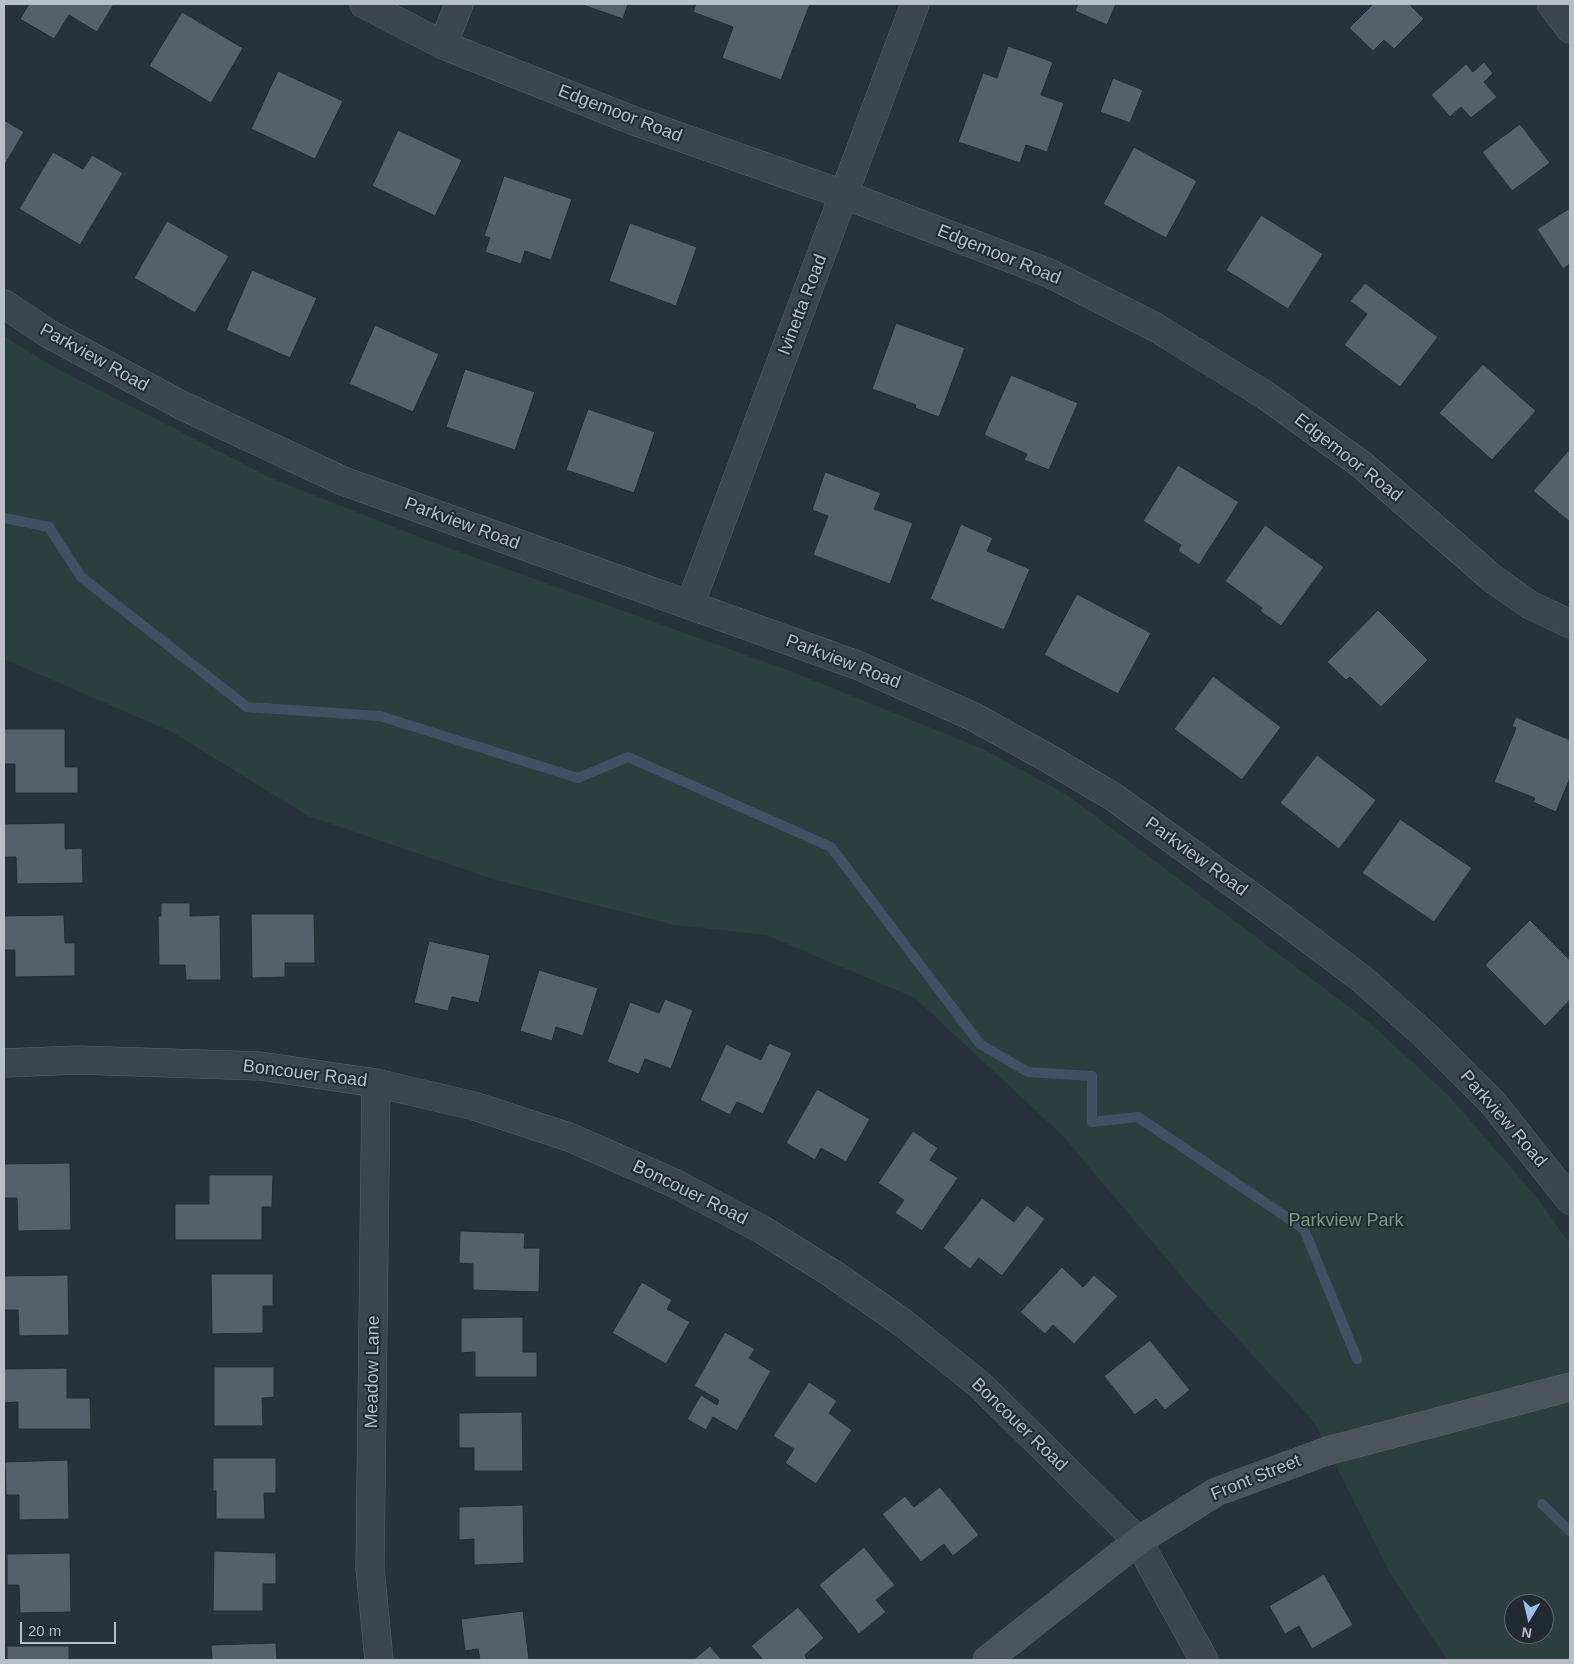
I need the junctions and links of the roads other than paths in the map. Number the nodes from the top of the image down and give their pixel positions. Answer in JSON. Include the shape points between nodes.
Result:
{"nodes":[{"id":1,"x":364,"y":4,"type":"edge"},
{"id":2,"x":459,"y":4,"type":"edge"},
{"id":3,"x":915,"y":4,"type":"edge"},
{"id":4,"x":1551,"y":4,"type":"edge"},
{"id":5,"x":1570,"y":30,"type":"edge"},
{"id":6,"x":443,"y":44,"type":"junction"},
{"id":7,"x":844,"y":195,"type":"junction"},
{"id":8,"x":4,"y":304,"type":"edge"},
{"id":9,"x":690,"y":605,"type":"junction"},
{"id":10,"x":1570,"y":624,"type":"edge"},
{"id":11,"x":4,"y":1063,"type":"edge"},
{"id":12,"x":376,"y":1083,"type":"junction"},
{"id":13,"x":1570,"y":1200,"type":"edge"},
{"id":14,"x":1570,"y":1387,"type":"edge"},
{"id":15,"x":1138,"y":1541,"type":"junction"},
{"id":16,"x":378,"y":1660,"type":"edge"},
{"id":17,"x":987,"y":1660,"type":"edge"},
{"id":18,"x":1204,"y":1660,"type":"edge"}],
"edges":[{"from":1,"to":6,"type":"street","name":"Edgemoor Road"},
{"from":2,"to":6,"type":"street"},
{"from":3,"to":7,"type":"street","name":"Ivinetta Road"},
{"from":4,"to":5,"type":"street"},
{"from":6,"to":7,"type":"street","name":"Edgemoor Road","via":[[629,119]]},
{"from":7,"to":9,"type":"street","name":"Ivinetta Road"},
{"from":7,"to":10,"type":"street","name":"Edgemoor Road","via":[[1049,273],[1155,328],[1273,401],[1362,465],[1492,579],[1530,606]]},
{"from":8,"to":9,"type":"street","name":"Parkview Road","via":[[49,334],[181,405],[343,482]]},
{"from":9,"to":13,"type":"street","name":"Parkview Road","via":[[857,665],[974,717],[1112,796],[1362,979],[1427,1037],[1493,1103]]},
{"from":11,"to":12,"type":"street","name":"Boncouer Road","via":[[78,1060],[260,1066]]},
{"from":12,"to":15,"type":"street","name":"Boncouer Road","via":[[474,1106],[569,1137],[674,1183],[761,1230],[833,1274],[903,1323],[980,1385]]},
{"from":12,"to":16,"type":"street","name":"Meadow Lane","via":[[370,1568]]},
{"from":14,"to":15,"type":"street","name":"Front Street","via":[[1327,1451],[1216,1492]]},
{"from":15,"to":17,"type":"street","name":"Front Street"},
{"from":15,"to":18,"type":"street","name":"Boncouer Road"}]}
